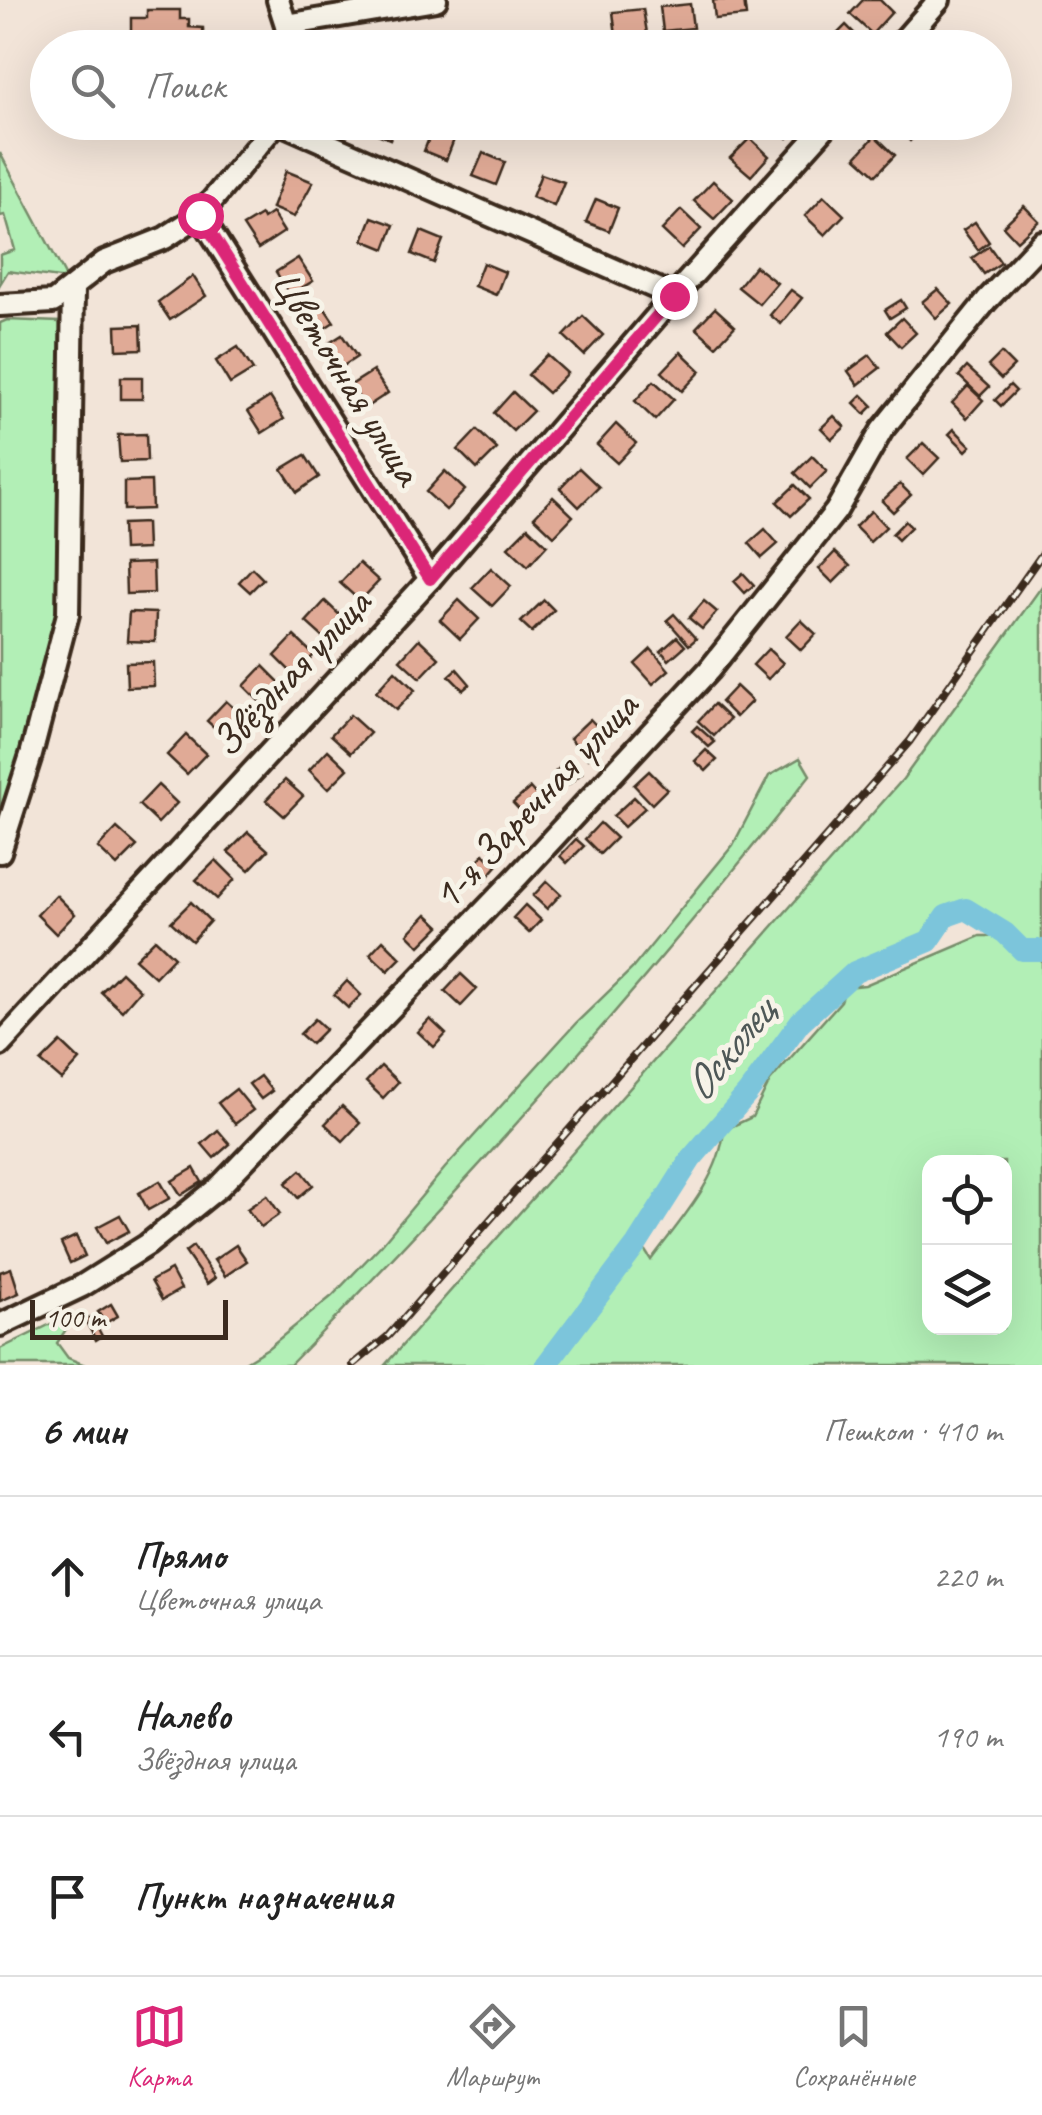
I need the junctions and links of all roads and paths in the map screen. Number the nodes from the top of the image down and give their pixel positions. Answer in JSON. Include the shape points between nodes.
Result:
{"nodes":[{"id":1,"x":278,"y":0,"type":"edge"},
{"id":2,"x":436,"y":0,"type":"edge"},
{"id":3,"x":939,"y":0,"type":"edge"},
{"id":4,"x":286,"y":25,"type":"junction"},
{"id":5,"x":286,"y":30,"type":"edge"},
{"id":6,"x":913,"y":30,"type":"edge"},
{"id":7,"x":263,"y":140,"type":"edge"},
{"id":8,"x":319,"y":140,"type":"edge"},
{"id":9,"x":814,"y":140,"type":"edge"},
{"id":10,"x":200,"y":215,"type":"junction"},
{"id":11,"x":1042,"y":242,"type":"edge"},
{"id":12,"x":73,"y":289,"type":"junction"},
{"id":13,"x":674,"y":296,"type":"junction"},
{"id":14,"x":0,"y":305,"type":"edge"},
{"id":15,"x":430,"y":579,"type":"junction"},
{"id":16,"x":0,"y":852,"type":"edge"},
{"id":17,"x":0,"y":1045,"type":"edge"},
{"id":18,"x":0,"y":1326,"type":"edge"}],
"edges":[{"from":1,"to":4,"type":"street"},
{"from":2,"to":4,"type":"street"},
{"from":3,"to":6,"type":"street"},
{"from":4,"to":5,"type":"street"},
{"from":7,"to":10,"type":"street"},
{"from":8,"to":13,"type":"street"},
{"from":9,"to":13,"type":"street","name":"Звёздная улица"},
{"from":10,"to":12,"type":"street","via":[[165,238],[104,262]]},
{"from":10,"to":15,"type":"street","name":"Цветочная улица"},
{"from":11,"to":18,"type":"street","name":"1-я Заречная улица","via":[[882,430],[836,511],[709,670],[220,1187],[147,1245]]},
{"from":12,"to":14,"type":"street","via":[[53,302]]},
{"from":12,"to":16,"type":"street","via":[[68,614]]},
{"from":13,"to":15,"type":"street","name":"Звёздная улица"},
{"from":15,"to":17,"type":"street","name":"Звёздная улица"}]}
